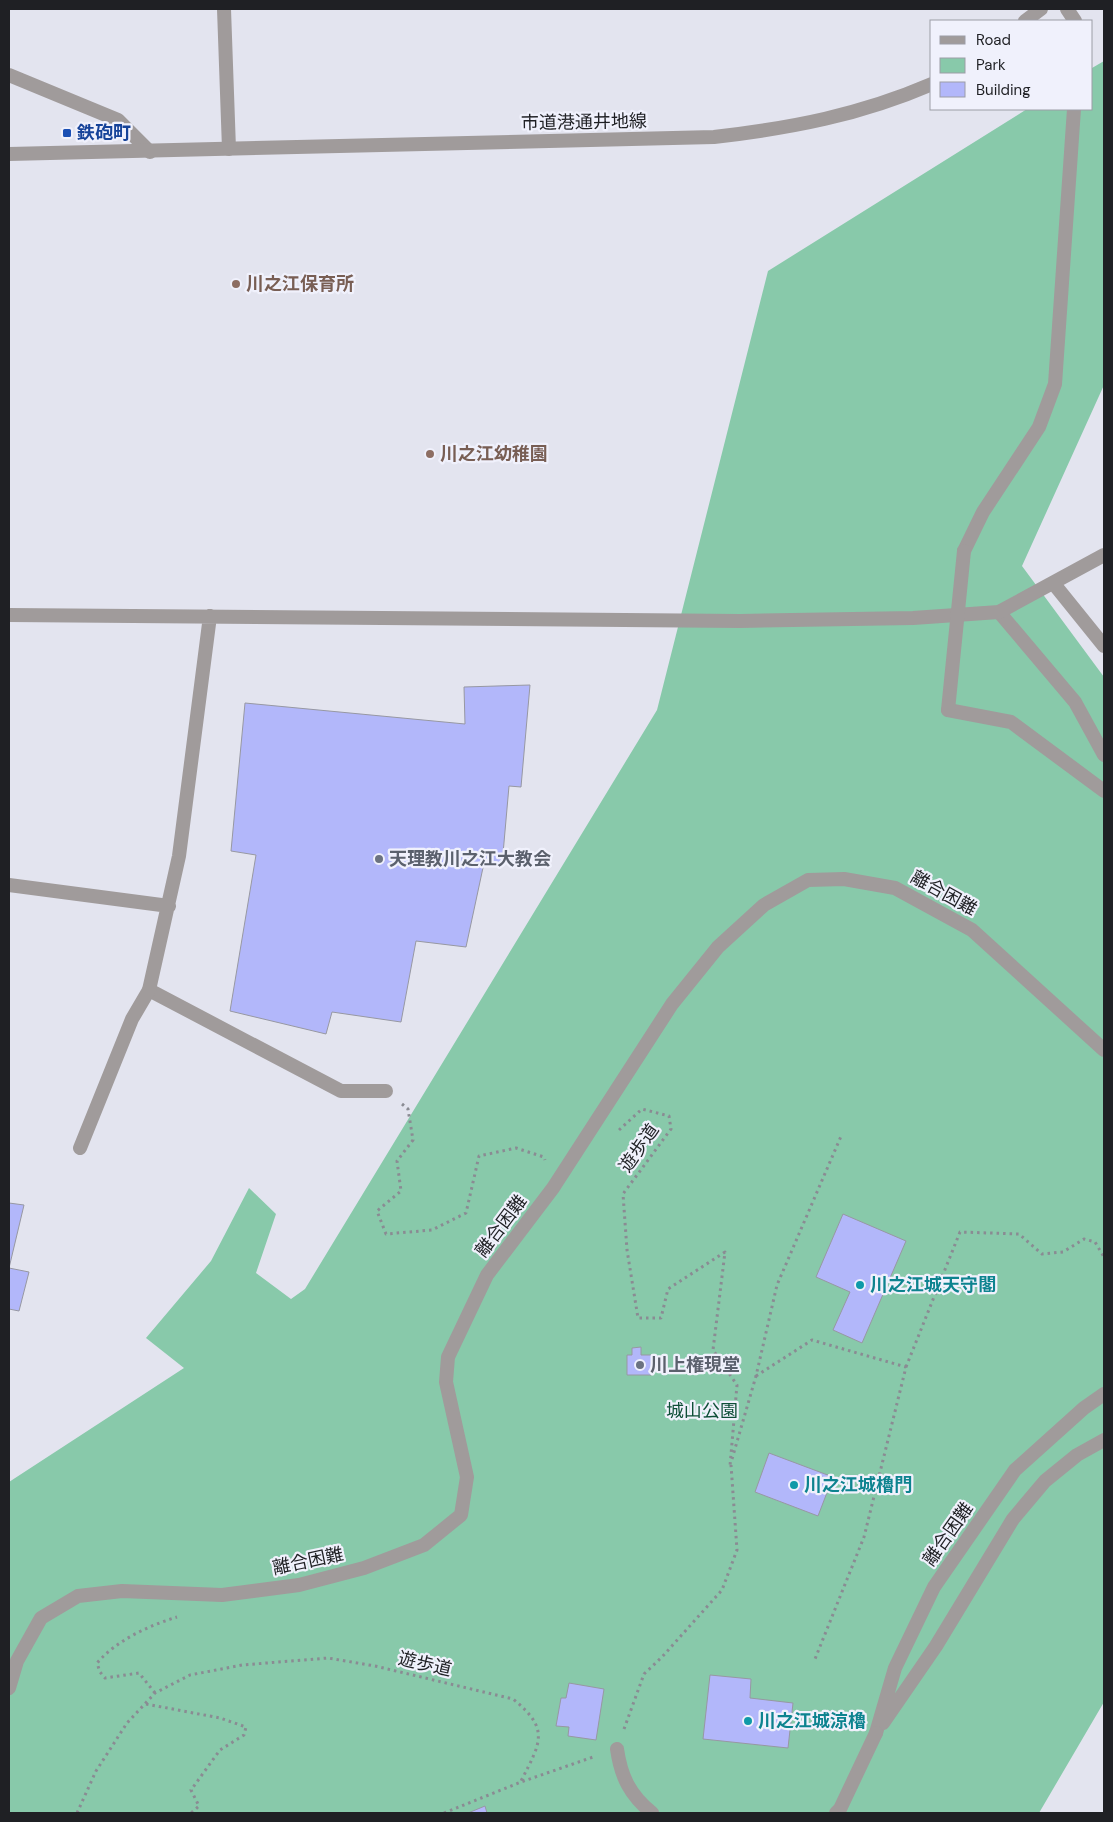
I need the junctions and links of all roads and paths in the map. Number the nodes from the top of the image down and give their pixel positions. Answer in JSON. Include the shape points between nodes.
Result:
{"nodes":[{"id":1,"x":224,"y":9,"type":"edge"},
{"id":2,"x":1041,"y":9,"type":"edge"},
{"id":3,"x":1068,"y":9,"type":"edge"},
{"id":4,"x":1026,"y":20,"type":"edge"},
{"id":5,"x":1074,"y":20,"type":"edge"},
{"id":6,"x":9,"y":75,"type":"edge"},
{"id":7,"x":930,"y":85,"type":"edge"},
{"id":8,"x":1074,"y":110,"type":"edge"},
{"id":9,"x":229,"y":149,"type":"junction"},
{"id":10,"x":150,"y":152,"type":"junction"},
{"id":11,"x":9,"y":154,"type":"edge"},
{"id":12,"x":1104,"y":555,"type":"edge"},
{"id":13,"x":1054,"y":584,"type":"junction"},
{"id":14,"x":999,"y":612,"type":"junction"},
{"id":15,"x":9,"y":615,"type":"edge"},
{"id":16,"x":210,"y":616,"type":"junction"},
{"id":17,"x":1104,"y":646,"type":"edge"},
{"id":18,"x":1104,"y":755,"type":"edge"},
{"id":19,"x":1104,"y":791,"type":"edge"},
{"id":20,"x":9,"y":885,"type":"edge"},
{"id":21,"x":169,"y":906,"type":"junction"},
{"id":22,"x":149,"y":990,"type":"junction"},
{"id":23,"x":1104,"y":1050,"type":"edge"},
{"id":24,"x":386,"y":1091,"type":"joint"},
{"id":25,"x":842,"y":1134,"type":"dead end"},
{"id":26,"x":612,"y":1135,"type":"dead end"},
{"id":27,"x":80,"y":1148,"type":"dead end"},
{"id":28,"x":552,"y":1188,"type":"junction"},
{"id":29,"x":1104,"y":1257,"type":"edge"},
{"id":30,"x":906,"y":1368,"type":"junction"},
{"id":31,"x":756,"y":1376,"type":"junction"},
{"id":32,"x":1104,"y":1394,"type":"edge"},
{"id":33,"x":1104,"y":1440,"type":"edge"},
{"id":34,"x":730,"y":1466,"type":"junction"},
{"id":35,"x":184,"y":1615,"type":"dead end"},
{"id":36,"x":815,"y":1659,"type":"dead end"},
{"id":37,"x":9,"y":1688,"type":"edge"},
{"id":38,"x":155,"y":1693,"type":"junction"},
{"id":39,"x":145,"y":1704,"type":"junction"},
{"id":40,"x":876,"y":1733,"type":"junction"},
{"id":41,"x":617,"y":1749,"type":"junction"},
{"id":42,"x":521,"y":1782,"type":"junction"},
{"id":43,"x":77,"y":1813,"type":"edge"},
{"id":44,"x":191,"y":1813,"type":"edge"},
{"id":45,"x":444,"y":1813,"type":"edge"},
{"id":46,"x":652,"y":1813,"type":"edge"},
{"id":47,"x":836,"y":1813,"type":"edge"}],
"edges":[{"from":1,"to":9,"type":"street"},
{"from":2,"to":4,"type":"street"},
{"from":3,"to":5,"type":"street"},
{"from":6,"to":10,"type":"street","via":[[118,120]]},
{"from":7,"to":9,"type":"street","name":"市道港通井地線","via":[[842,117],[783,129],[714,137]]},
{"from":8,"to":19,"type":"street","bridge":true,"via":[[1056,384],[1039,427],[983,512],[964,551],[948,710],[1011,722]]},
{"from":9,"to":10,"type":"street","name":"市道港通井地線"},
{"from":10,"to":11,"type":"street"},
{"from":12,"to":13,"type":"street"},
{"from":13,"to":14,"type":"street"},
{"from":13,"to":17,"type":"street"},
{"from":14,"to":16,"type":"street","via":[[913,618],[740,621]]},
{"from":14,"to":18,"type":"street","via":[[1075,702]]},
{"from":15,"to":16,"type":"street"},
{"from":16,"to":21,"type":"street","via":[[179,856]]},
{"from":20,"to":21,"type":"street"},
{"from":21,"to":22,"type":"street"},
{"from":22,"to":24,"type":"street","via":[[341,1091]]},
{"from":22,"to":27,"type":"street","via":[[132,1019]]},
{"from":23,"to":28,"type":"street","name":"離合困難","via":[[972,930],[895,888],[844,879],[808,880],[764,905],[718,947],[672,1004]]},
{"from":24,"to":28,"type":"path","via":[[408,1109],[413,1140],[397,1162],[401,1191],[377,1211],[386,1234],[432,1230],[466,1213],[479,1156],[516,1148],[544,1157]]},
{"from":25,"to":31,"type":"path","name":"遊歩道","via":[[777,1285]]},
{"from":26,"to":34,"type":"path","name":"遊歩道","via":[[642,1109],[669,1116],[671,1129],[622,1194],[638,1318],[661,1318],[668,1289],[725,1252],[712,1350],[737,1385]]},
{"from":28,"to":37,"type":"street","name":"離合困難","via":[[487,1275],[448,1357],[446,1382],[468,1477],[461,1514],[424,1545],[364,1568],[299,1585],[222,1595],[122,1591],[78,1596],[41,1618],[17,1661]]},
{"from":29,"to":30,"type":"path","via":[[1095,1242],[1084,1239],[1063,1252],[1042,1254],[1019,1234],[960,1232]]},
{"from":30,"to":31,"type":"path","via":[[812,1340]]},
{"from":30,"to":36,"type":"path","via":[[864,1537]]},
{"from":31,"to":34,"type":"path","name":"遊歩道"},
{"from":32,"to":40,"type":"street","name":"離合困難","via":[[1015,1470],[934,1587],[896,1668]]},
{"from":33,"to":40,"type":"street","via":[[1077,1455],[1045,1481],[1013,1519],[936,1646]]},
{"from":34,"to":41,"type":"path","name":"遊歩道","via":[[737,1550],[722,1590],[644,1674]]},
{"from":35,"to":38,"type":"path","via":[[134,1634],[97,1663],[105,1678],[139,1673]]},
{"from":38,"to":39,"type":"path","name":"遊歩道"},
{"from":38,"to":42,"type":"path","name":"遊歩道","via":[[190,1675],[242,1665],[328,1658],[513,1699],[529,1712],[538,1726],[538,1742]]},
{"from":39,"to":43,"type":"path","name":"遊歩道","via":[[127,1722],[96,1771]]},
{"from":39,"to":44,"type":"path","via":[[220,1718],[246,1727],[244,1735],[220,1750],[191,1790],[199,1806]]},
{"from":40,"to":47,"type":"street"},
{"from":41,"to":42,"type":"path"},
{"from":41,"to":46,"type":"street","via":[[620,1771],[637,1801]]},
{"from":42,"to":45,"type":"path"}]}
